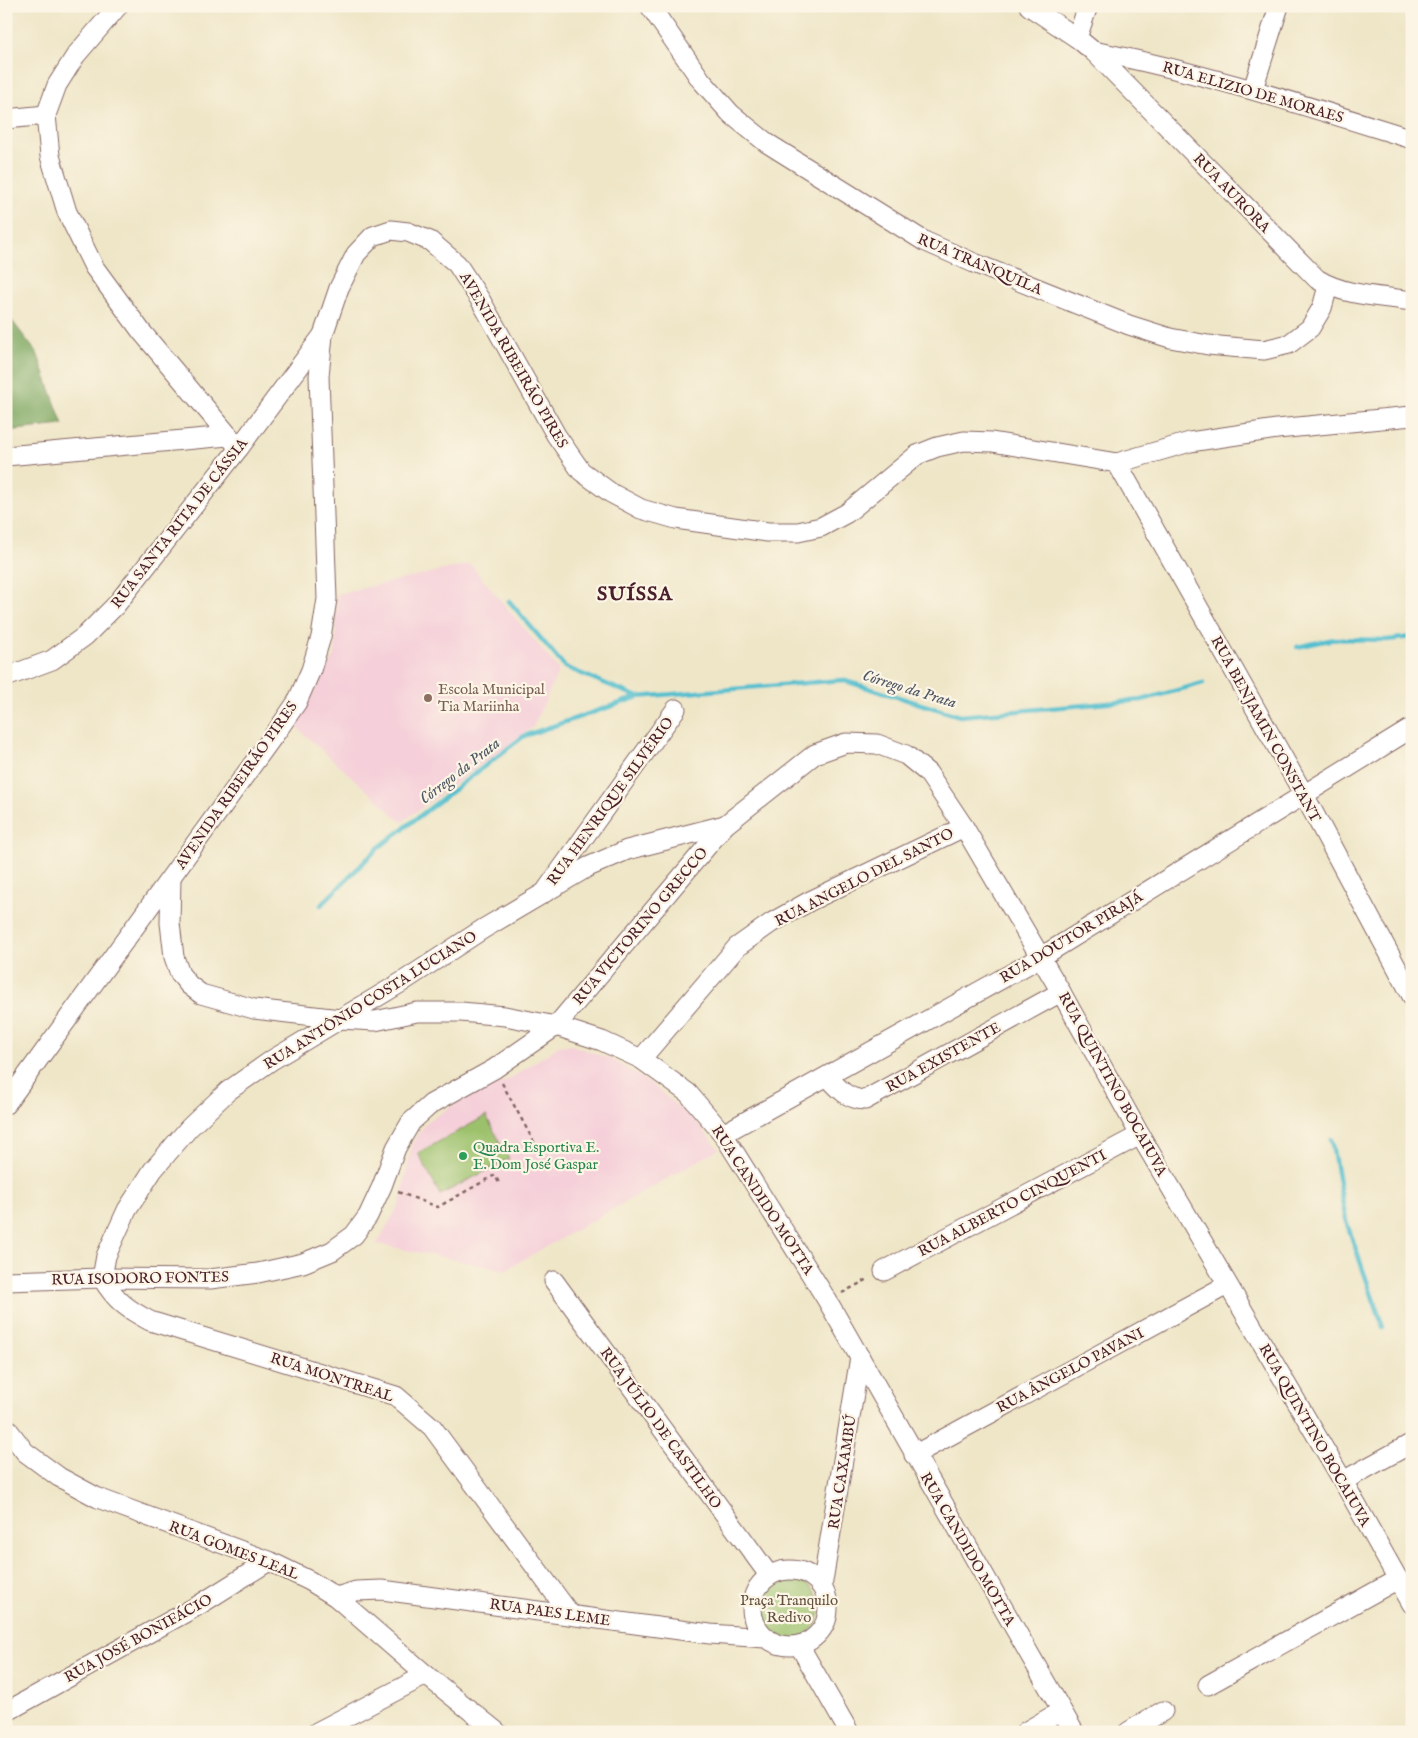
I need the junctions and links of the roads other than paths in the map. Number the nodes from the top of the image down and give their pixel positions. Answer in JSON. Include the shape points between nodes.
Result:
{"nodes":[{"id":1,"x":118,"y":6,"type":"edge"},
{"id":2,"x":650,"y":6,"type":"edge"},
{"id":3,"x":1029,"y":6,"type":"edge"},
{"id":4,"x":1088,"y":6,"type":"edge"},
{"id":5,"x":1279,"y":6,"type":"edge"},
{"id":6,"x":1077,"y":38,"type":"junction"},
{"id":7,"x":1094,"y":51,"type":"junction"},
{"id":8,"x":1253,"y":89,"type":"junction"},
{"id":9,"x":46,"y":115,"type":"junction"},
{"id":10,"x":6,"y":119,"type":"edge"},
{"id":11,"x":1412,"y":139,"type":"edge"},
{"id":12,"x":1328,"y":286,"type":"junction"},
{"id":13,"x":1412,"y":301,"type":"edge"},
{"id":14,"x":323,"y":335,"type":"junction"},
{"id":15,"x":1412,"y":416,"type":"edge"},
{"id":16,"x":233,"y":442,"type":"junction"},
{"id":17,"x":6,"y":456,"type":"edge"},
{"id":18,"x":1117,"y":463,"type":"junction"},
{"id":19,"x":6,"y":677,"type":"edge"},
{"id":20,"x":676,"y":709,"type":"dead end"},
{"id":21,"x":1412,"y":728,"type":"edge"},
{"id":22,"x":1303,"y":793,"type":"junction"},
{"id":23,"x":725,"y":825,"type":"junction"},
{"id":24,"x":964,"y":827,"type":"junction"},
{"id":25,"x":170,"y":878,"type":"junction"},
{"id":26,"x":545,"y":892,"type":"junction"},
{"id":27,"x":1041,"y":957,"type":"junction"},
{"id":28,"x":1062,"y":992,"type":"junction"},
{"id":29,"x":1412,"y":996,"type":"edge"},
{"id":30,"x":340,"y":1019,"type":"junction"},
{"id":31,"x":556,"y":1026,"type":"junction"},
{"id":32,"x":641,"y":1059,"type":"junction"},
{"id":33,"x":828,"y":1077,"type":"junction"},
{"id":34,"x":6,"y":1104,"type":"edge"},
{"id":35,"x":723,"y":1134,"type":"junction"},
{"id":36,"x":1140,"y":1134,"type":"junction"},
{"id":37,"x":884,"y":1270,"type":"road end"},
{"id":38,"x":102,"y":1278,"type":"junction"},
{"id":39,"x":6,"y":1281,"type":"edge"},
{"id":40,"x":554,"y":1281,"type":"dead end"},
{"id":41,"x":1227,"y":1286,"type":"junction"},
{"id":42,"x":860,"y":1357,"type":"junction"},
{"id":43,"x":6,"y":1427,"type":"edge"},
{"id":44,"x":1412,"y":1443,"type":"edge"},
{"id":45,"x":914,"y":1455,"type":"junction"},
{"id":46,"x":1343,"y":1480,"type":"junction"},
{"id":47,"x":269,"y":1560,"type":"junction"},
{"id":48,"x":769,"y":1575,"type":"junction"},
{"id":49,"x":1398,"y":1580,"type":"junction"},
{"id":50,"x":822,"y":1587,"type":"junction"},
{"id":51,"x":336,"y":1597,"type":"junction"},
{"id":52,"x":1412,"y":1604,"type":"edge"},
{"id":53,"x":570,"y":1614,"type":"junction"},
{"id":54,"x":765,"y":1638,"type":"junction"},
{"id":55,"x":799,"y":1645,"type":"junction"},
{"id":56,"x":426,"y":1675,"type":"junction"},
{"id":57,"x":1208,"y":1686,"type":"dead end"},
{"id":58,"x":1061,"y":1711,"type":"junction"},
{"id":59,"x":1163,"y":1711,"type":"dead end"},
{"id":60,"x":6,"y":1712,"type":"edge"},
{"id":61,"x":317,"y":1732,"type":"edge"},
{"id":62,"x":497,"y":1732,"type":"edge"},
{"id":63,"x":849,"y":1732,"type":"edge"},
{"id":64,"x":1025,"y":1732,"type":"edge"},
{"id":65,"x":1074,"y":1732,"type":"edge"},
{"id":66,"x":1128,"y":1732,"type":"edge"}],
"edges":[{"from":1,"to":9,"type":"street","via":[[76,55],[57,85]]},
{"from":2,"to":12,"type":"street","name":"RUA TRANQUILA","via":[[701,80],[731,114],[767,144],[924,241],[974,263],[1129,325],[1170,338],[1264,350],[1289,344],[1310,328],[1322,308]]},
{"from":3,"to":6,"type":"street","name":"RUA AURORA"},
{"from":4,"to":6,"type":"street"},
{"from":5,"to":8,"type":"street"},
{"from":6,"to":7,"type":"street","name":"RUA AURORA"},
{"from":7,"to":8,"type":"street","name":"RUA ELIZIO DE MORAES"},
{"from":7,"to":12,"type":"street","name":"RUA AURORA","via":[[1317,279]]},
{"from":8,"to":11,"type":"street","name":"RUA ELIZIO DE MORAES"},
{"from":9,"to":10,"type":"street"},
{"from":9,"to":16,"type":"street","via":[[50,156],[67,212],[94,267],[141,331]]},
{"from":12,"to":13,"type":"street","name":"RUA AURORA"},
{"from":14,"to":16,"type":"street","name":"RUA SANTA RITA DE CÁSSIA"},
{"from":14,"to":18,"type":"street","name":"AVENIDA RIBEIRÃO PIRES","via":[[339,288],[356,254],[373,236],[391,230],[408,232],[430,241],[457,264],[482,301],[556,435],[581,471],[611,493],[641,509],[676,519],[768,532],[798,532],[821,527],[847,513],[917,455],[964,441],[992,442]]},
{"from":14,"to":25,"type":"street","name":"AVENIDA RIBEIRÃO PIRES","via":[[319,376],[327,599],[321,637],[311,670],[296,702]]},
{"from":15,"to":18,"type":"street","name":"AVENIDA RIBEIRÃO PIRES","via":[[1277,429],[1190,442]]},
{"from":16,"to":17,"type":"street"},
{"from":16,"to":19,"type":"street","name":"RUA SANTA RITA DE CÁSSIA","via":[[143,574],[116,605],[85,636],[52,660]]},
{"from":18,"to":22,"type":"street","name":"RUA BENJAMIN CONSTANT"},
{"from":20,"to":26,"type":"street","name":"RUA HENRIQUE SILVÉRIO"},
{"from":21,"to":22,"type":"street","name":"RUA DOUTOR PIRAJÁ"},
{"from":22,"to":27,"type":"street","name":"RUA DOUTOR PIRAJÁ"},
{"from":22,"to":29,"type":"street","name":"RUA BENJAMIN CONSTANT"},
{"from":23,"to":24,"type":"street","name":"RUA QUINTINO BOCAIUVA","via":[[815,754],[846,743],[877,744],[906,755],[928,773]]},
{"from":23,"to":26,"type":"street","name":"RUA ANTÔNIO COSTA LUCIANO","via":[[627,850],[588,867]]},
{"from":23,"to":31,"type":"street","name":"RUA VICTORINO GRECCO"},
{"from":24,"to":27,"type":"street","name":"RUA QUINTINO BOCAIUVA"},
{"from":24,"to":32,"type":"street","name":"RUA ANGELO DEL SANTO","via":[[810,901],[737,947]]},
{"from":25,"to":30,"type":"street","name":"RUA CANDIDO MOTTA","via":[[174,957],[180,974],[189,985],[201,994],[231,1004]]},
{"from":25,"to":34,"type":"street","name":"AVENIDA RIBEIRÃO PIRES"},
{"from":26,"to":30,"type":"street","name":"RUA ANTÔNIO COSTA LUCIANO"},
{"from":27,"to":28,"type":"street","name":"RUA QUINTINO BOCAIUVA"},
{"from":27,"to":33,"type":"street","name":"RUA DOUTOR PIRAJÁ"},
{"from":28,"to":33,"type":"street","name":"RUA EXISTENTE","via":[[865,1100],[846,1095]]},
{"from":28,"to":36,"type":"street","name":"RUA QUINTINO BOCAIUVA"},
{"from":30,"to":31,"type":"street","name":"RUA CANDIDO MOTTA","via":[[375,1021],[417,1012],[461,1012]]},
{"from":30,"to":38,"type":"street","name":"RUA ANTÔNIO COSTA LUCIANO","via":[[228,1091],[189,1128],[154,1170],[127,1210],[106,1256]]},
{"from":31,"to":32,"type":"street","name":"RUA CANDIDO MOTTA","via":[[602,1041]]},
{"from":31,"to":38,"type":"street","name":"RUA ISODORO FONTES","via":[[494,1068],[431,1104],[411,1122],[396,1148],[368,1216],[354,1235],[332,1251],[303,1263],[210,1279]]},
{"from":32,"to":35,"type":"street","name":"RUA CANDIDO MOTTA","via":[[688,1093]]},
{"from":33,"to":35,"type":"street","name":"RUA DOUTOR PIRAJÁ"},
{"from":35,"to":42,"type":"street","name":"RUA CANDIDO MOTTA"},
{"from":36,"to":37,"type":"street","name":"RUA ALBERTO CINQUENTI"},
{"from":36,"to":41,"type":"street","name":"RUA QUINTINO BOCAIUVA"},
{"from":38,"to":39,"type":"street","name":"RUA ISODORO FONTES"},
{"from":38,"to":53,"type":"street","name":"RUA MONTREAL","via":[[113,1297],[150,1322],[396,1396],[432,1427]]},
{"from":40,"to":48,"type":"street","name":"RUA JÚLIO DE CASTILHO"},
{"from":41,"to":45,"type":"street","name":"RUA ÂNGELO PAVANI"},
{"from":41,"to":46,"type":"street","name":"RUA QUINTINO BOCAIUVA"},
{"from":42,"to":45,"type":"street","name":"RUA CANDIDO MOTTA"},
{"from":42,"to":50,"type":"street","name":"RUA CAXAMBÚ"},
{"from":43,"to":47,"type":"street","name":"RUA GOMES LEAL","via":[[32,1457],[59,1477],[98,1498]]},
{"from":44,"to":46,"type":"street"},
{"from":45,"to":58,"type":"street","name":"RUA CANDIDO MOTTA"},
{"from":46,"to":49,"type":"street","name":"RUA QUINTINO BOCAIUVA"},
{"from":47,"to":51,"type":"street","name":"RUA GOMES LEAL"},
{"from":47,"to":60,"type":"street","name":"RUA JOSÉ BONIFÁCIO","via":[[199,1605]]},
{"from":48,"to":50,"type":"street","via":[[792,1569],[814,1578]]},
{"from":48,"to":54,"type":"street","via":[[760,1583],[751,1606],[757,1629]]},
{"from":49,"to":52,"type":"street","name":"RUA QUINTINO BOCAIUVA"},
{"from":49,"to":57,"type":"street"},
{"from":50,"to":55,"type":"street","via":[[827,1598],[825,1622],[815,1636]]},
{"from":51,"to":53,"type":"street","name":"RUA PAES LEME","via":[[356,1591],[382,1590]]},
{"from":51,"to":56,"type":"street","name":"RUA GOMES LEAL"},
{"from":53,"to":54,"type":"street","name":"RUA PAES LEME","via":[[710,1634]]},
{"from":54,"to":55,"type":"street","via":[[776,1644]]},
{"from":55,"to":63,"type":"street"},
{"from":56,"to":61,"type":"street"},
{"from":56,"to":62,"type":"street","name":"RUA GOMES LEAL"},
{"from":58,"to":64,"type":"street"},
{"from":58,"to":65,"type":"street","name":"RUA CANDIDO MOTTA"},
{"from":59,"to":66,"type":"street"}]}
